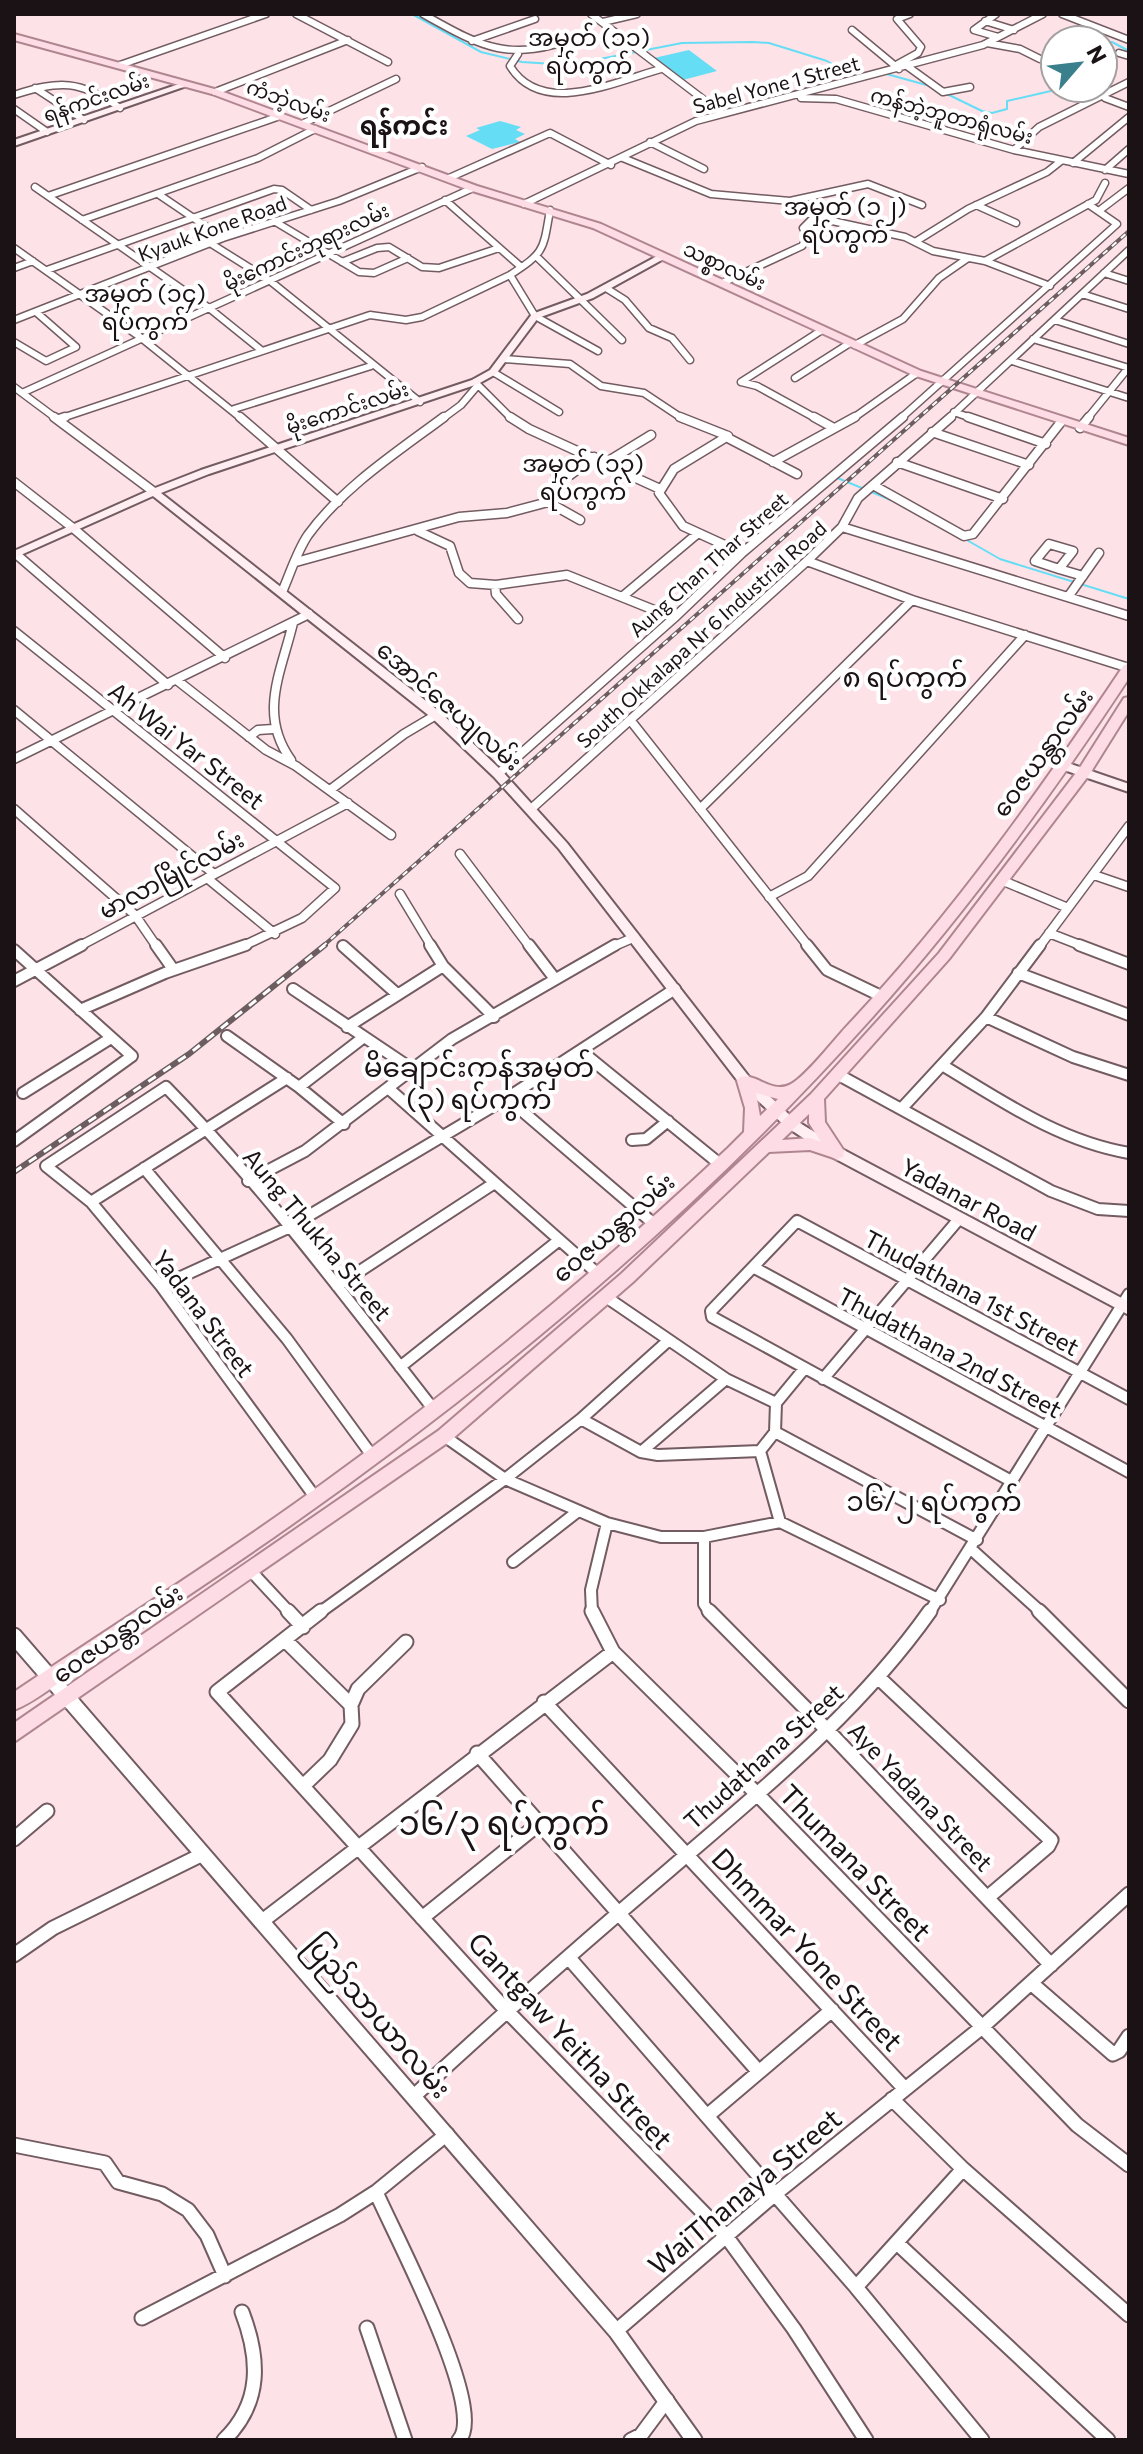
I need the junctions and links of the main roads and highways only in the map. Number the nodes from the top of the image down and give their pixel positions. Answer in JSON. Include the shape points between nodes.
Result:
{"nodes":[{"id":1,"x":18,"y":38,"type":"edge"},
{"id":2,"x":188,"y":84,"type":"junction"},
{"id":3,"x":14,"y":143,"type":"edge"},
{"id":4,"x":524,"y":204,"type":"joint"},
{"id":5,"x":664,"y":256,"type":"junction"},
{"id":6,"x":979,"y":392,"type":"junction"},
{"id":7,"x":1083,"y":425,"type":"junction"},
{"id":8,"x":1129,"y":435,"type":"edge"},
{"id":9,"x":1129,"y":442,"type":"edge"},
{"id":10,"x":154,"y":492,"type":"junction"},
{"id":11,"x":15,"y":555,"type":"edge"},
{"id":12,"x":1129,"y":668,"type":"edge"},
{"id":13,"x":1129,"y":701,"type":"edge"},
{"id":14,"x":1065,"y":766,"type":"junction"},
{"id":15,"x":1084,"y":772,"type":"junction"},
{"id":16,"x":1129,"y":788,"type":"edge"},
{"id":17,"x":925,"y":947,"type":"junction"},
{"id":18,"x":944,"y":956,"type":"junction"},
{"id":19,"x":745,"y":1081,"type":"junction"},
{"id":20,"x":801,"y":1084,"type":"junction"},
{"id":21,"x":816,"y":1098,"type":"junction"},
{"id":22,"x":775,"y":1111,"type":"junction"},
{"id":23,"x":790,"y":1123,"type":"junction"},
{"id":24,"x":752,"y":1135,"type":"junction"},
{"id":25,"x":768,"y":1146,"type":"junction"},
{"id":26,"x":837,"y":1153,"type":"junction"},
{"id":27,"x":1126,"y":1302,"type":"edge"},
{"id":28,"x":469,"y":1383,"type":"junction"},
{"id":29,"x":490,"y":1398,"type":"junction"},
{"id":30,"x":14,"y":1702,"type":"edge"},
{"id":31,"x":14,"y":1734,"type":"edge"}],
"edges":[{"from":1,"to":2,"type":"main road","name":"ကံဘဲ့လမ်း"},
{"from":2,"to":3,"type":"main road","name":"ရန်ကင်းလမ်း"},
{"from":2,"to":4,"type":"main road","name":"ကံဘဲ့လမ်း"},
{"from":4,"to":5,"type":"main road","name":"သစ္စာလမ်း","via":[[597,226]]},
{"from":5,"to":6,"type":"main road","name":"သစ္စာလမ်း","via":[[912,370]]},
{"from":5,"to":10,"type":"main road","name":"မိုးကောင်းလမ်း","via":[[606,288],[535,316],[493,372],[477,384]]},
{"from":6,"to":7,"type":"main road","name":"သစ္စာလမ်း"},
{"from":6,"to":7,"type":"main road","name":"သစ္စာလမ်း"},
{"from":7,"to":8,"type":"main road","name":"သစ္စာလမ်း"},
{"from":7,"to":9,"type":"main road","name":"သစ္စာလမ်း"},
{"from":10,"to":11,"type":"main road","name":"မိုးကောင်းလမ်း"},
{"from":10,"to":19,"type":"main road","name":"အောင်ဇေယျလမ်း","via":[[436,715],[498,774],[635,937]]},
{"from":12,"to":14,"type":"main road","name":"ဝေဇယန္တာလမ်း"},
{"from":13,"to":15,"type":"main road","name":"ဝေဇယန္တာလမ်း"},
{"from":14,"to":15,"type":"main road"},
{"from":14,"to":17,"type":"main road","name":"ဝေဇယန္တာလမ်း"},
{"from":15,"to":16,"type":"main road"},
{"from":15,"to":18,"type":"main road","name":"ဝေဇယန္တာလမ်း"},
{"from":17,"to":18,"type":"main road"},
{"from":17,"to":20,"type":"main road","name":"ဝေဇယန္တာလမ်း"},
{"from":18,"to":21,"type":"main road","name":"ဝေဇယန္တာလမ်း"},
{"from":19,"to":20,"type":"main road","via":[[775,1095]]},
{"from":19,"to":22,"type":"main road","name":"အောင်ဇေယျလမ်း"},
{"from":19,"to":24,"type":"main road","via":[[753,1108]]},
{"from":20,"to":22,"type":"main road","name":"ဝေဇယန္တာလမ်း"},
{"from":21,"to":23,"type":"main road","name":"ဝေဇယန္တာလမ်း"},
{"from":21,"to":26,"type":"main road","via":[[817,1123]]},
{"from":22,"to":23,"type":"main road","name":"အောင်ဇေယျလမ်း"},
{"from":22,"to":24,"type":"main road","name":"ဝေဇယန္တာလမ်း"},
{"from":23,"to":25,"type":"main road","name":"ဝေဇယန္တာလမ်း"},
{"from":23,"to":26,"type":"main road","name":"Yadanar Road"},
{"from":24,"to":28,"type":"main road","name":"ဝေဇယန္တာလမ်း"},
{"from":25,"to":26,"type":"main road","via":[[811,1144]]},
{"from":25,"to":29,"type":"main road","name":"ဝေဇယန္တာလမ်း"},
{"from":26,"to":27,"type":"main road","name":"Yadanar Road"},
{"from":28,"to":29,"type":"main road"},
{"from":28,"to":30,"type":"main road","name":"ဝေဇယန္တာလမ်း","via":[[373,1457]]},
{"from":29,"to":31,"type":"main road","name":"ဝေဇယန္တာလမ်း","via":[[444,1436]]}]}
